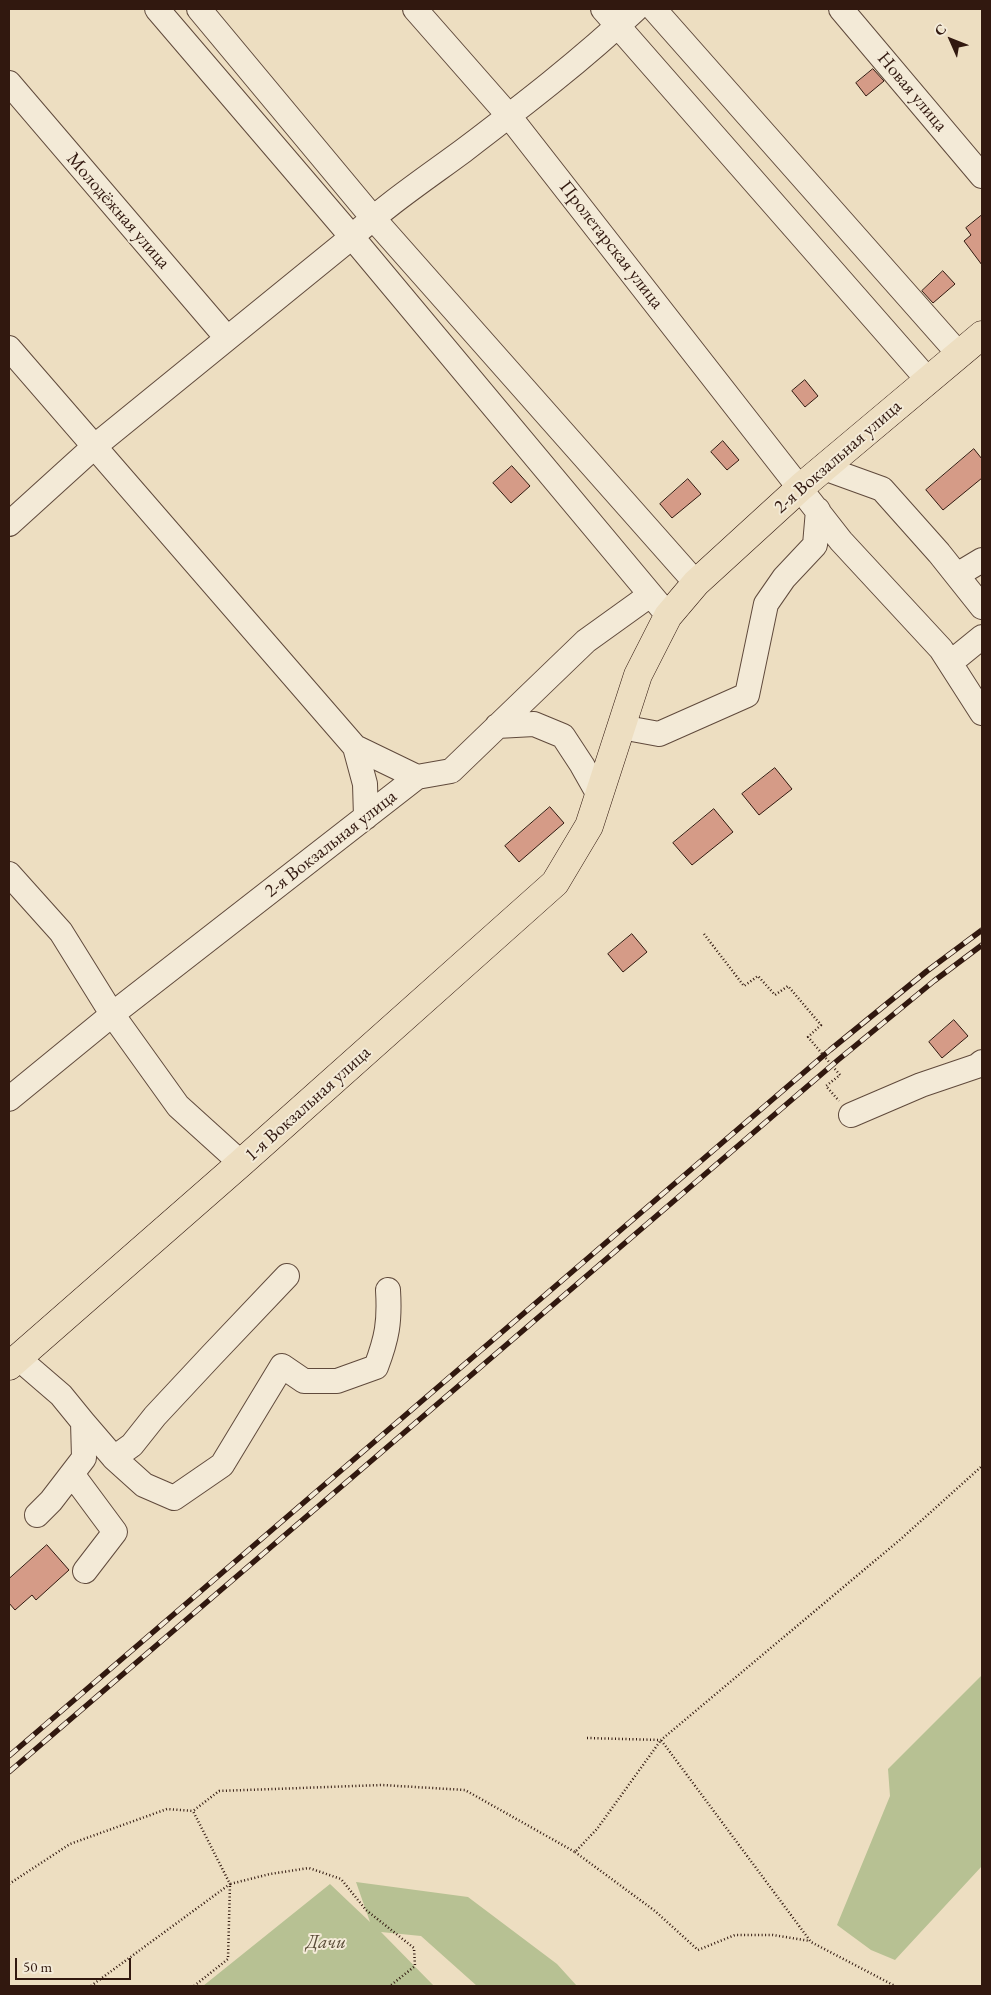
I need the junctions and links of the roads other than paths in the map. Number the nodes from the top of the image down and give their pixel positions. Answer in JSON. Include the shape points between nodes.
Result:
{"nodes":[{"id":1,"x":157,"y":9,"type":"edge"},
{"id":2,"x":199,"y":9,"type":"edge"},
{"id":3,"x":415,"y":9,"type":"edge"},
{"id":4,"x":636,"y":9,"type":"edge"},
{"id":5,"x":654,"y":9,"type":"edge"},
{"id":6,"x":841,"y":9,"type":"edge"},
{"id":7,"x":610,"y":17,"type":"edge"},
{"id":8,"x":9,"y":84,"type":"edge"},
{"id":9,"x":509,"y":116,"type":"junction"},
{"id":10,"x":982,"y":176,"type":"edge"},
{"id":11,"x":373,"y":218,"type":"junction"},
{"id":12,"x":352,"y":237,"type":"junction"},
{"id":13,"x":982,"y":335,"type":"edge"},
{"id":14,"x":227,"y":338,"type":"junction"},
{"id":15,"x":9,"y":348,"type":"edge"},
{"id":16,"x":959,"y":354,"type":"junction"},
{"id":17,"x":928,"y":380,"type":"junction"},
{"id":18,"x":95,"y":446,"type":"junction"},
{"id":19,"x":824,"y":468,"type":"junction"},
{"id":20,"x":801,"y":487,"type":"junction"},
{"id":21,"x":818,"y":510,"type":"junction"},
{"id":22,"x":9,"y":524,"type":"edge"},
{"id":23,"x":982,"y":560,"type":"edge"},
{"id":24,"x":957,"y":575,"type":"junction"},
{"id":25,"x":696,"y":583,"type":"junction"},
{"id":26,"x":650,"y":595,"type":"junction"},
{"id":27,"x":982,"y":607,"type":"edge"},
{"id":28,"x":668,"y":616,"type":"junction"},
{"id":29,"x":982,"y":637,"type":"edge"},
{"id":30,"x":950,"y":663,"type":"junction"},
{"id":31,"x":982,"y":713,"type":"edge"},
{"id":32,"x":497,"y":726,"type":"junction"},
{"id":33,"x":621,"y":727,"type":"junction"},
{"id":34,"x":355,"y":747,"type":"junction"},
{"id":35,"x":417,"y":777,"type":"junction"},
{"id":36,"x":599,"y":795,"type":"junction"},
{"id":37,"x":366,"y":817,"type":"junction"},
{"id":38,"x":9,"y":874,"type":"edge"},
{"id":39,"x":112,"y":1014,"type":"junction"},
{"id":40,"x":982,"y":1062,"type":"edge"},
{"id":41,"x":9,"y":1098,"type":"edge"},
{"id":42,"x":851,"y":1115,"type":"road end"},
{"id":43,"x":241,"y":1164,"type":"junction"},
{"id":44,"x":288,"y":1276,"type":"dead end"},
{"id":45,"x":388,"y":1290,"type":"dead end"},
{"id":46,"x":13,"y":1362,"type":"edge"},
{"id":47,"x":83,"y":1422,"type":"junction"},
{"id":48,"x":114,"y":1458,"type":"junction"},
{"id":49,"x":72,"y":1474,"type":"junction"},
{"id":50,"x":37,"y":1515,"type":"dead end"},
{"id":51,"x":84,"y":1571,"type":"dead end"}],
"edges":[{"from":1,"to":12,"type":"street"},
{"from":2,"to":11,"type":"street"},
{"from":3,"to":9,"type":"street","name":"Пролетарская улица"},
{"from":4,"to":7,"type":"street"},
{"from":5,"to":16,"type":"street"},
{"from":6,"to":10,"type":"street","name":"Новая улица"},
{"from":7,"to":9,"type":"street"},
{"from":7,"to":17,"type":"street"},
{"from":8,"to":14,"type":"street","name":"Молодёжная улица"},
{"from":9,"to":11,"type":"street"},
{"from":9,"to":20,"type":"street","name":"Пролетарская улица"},
{"from":11,"to":12,"type":"street"},
{"from":11,"to":25,"type":"street"},
{"from":12,"to":14,"type":"street"},
{"from":12,"to":26,"type":"street"},
{"from":13,"to":16,"type":"main road","name":"2-я Вокзальная улица"},
{"from":14,"to":18,"type":"street"},
{"from":15,"to":18,"type":"street"},
{"from":16,"to":17,"type":"main road","name":"2-я Вокзальная улица"},
{"from":17,"to":19,"type":"main road","name":"2-я Вокзальная улица"},
{"from":18,"to":22,"type":"street"},
{"from":18,"to":34,"type":"street"},
{"from":19,"to":20,"type":"main road","name":"2-я Вокзальная улица"},
{"from":19,"to":24,"type":"street","via":[[882,489]]},
{"from":20,"to":21,"type":"street","name":"Пролетарская улица"},
{"from":20,"to":25,"type":"main road","name":"2-я Вокзальная улица"},
{"from":21,"to":30,"type":"street","name":"Пролетарская улица","via":[[842,541],[941,648]]},
{"from":21,"to":33,"type":"street","via":[[815,545],[784,578],[766,604],[748,694],[659,734]]},
{"from":23,"to":24,"type":"street"},
{"from":24,"to":27,"type":"street"},
{"from":25,"to":28,"type":"main road","name":"2-я Вокзальная улица"},
{"from":26,"to":28,"type":"street"},
{"from":26,"to":32,"type":"street","name":"2-я Вокзальная улица","via":[[586,641]]},
{"from":28,"to":33,"type":"main road","name":"2-я Вокзальная улица","via":[[638,675]]},
{"from":29,"to":30,"type":"street"},
{"from":30,"to":31,"type":"street","name":"Пролетарская улица"},
{"from":32,"to":35,"type":"street","name":"2-я Вокзальная улица","via":[[450,771]]},
{"from":32,"to":36,"type":"street","via":[[534,724],[563,736]]},
{"from":33,"to":36,"type":"main road","name":"1-я Вокзальная улица"},
{"from":34,"to":35,"type":"street"},
{"from":34,"to":37,"type":"street","via":[[365,784]]},
{"from":35,"to":37,"type":"street","name":"2-я Вокзальная улица"},
{"from":36,"to":43,"type":"main road","name":"1-я Вокзальная улица","via":[[589,826],[555,883]]},
{"from":37,"to":39,"type":"street","name":"2-я Вокзальная улица"},
{"from":38,"to":39,"type":"street","via":[[61,932]]},
{"from":39,"to":41,"type":"street","name":"2-я Вокзальная улица"},
{"from":39,"to":43,"type":"street","via":[[178,1106]]},
{"from":40,"to":42,"type":"street"},
{"from":43,"to":46,"type":"main road","name":"1-я Вокзальная улица"},
{"from":44,"to":48,"type":"street","via":[[155,1416],[132,1445]]},
{"from":45,"to":48,"type":"street","via":[[386,1340],[376,1367],[337,1381],[304,1381],[282,1366],[222,1465],[174,1498],[144,1485]]},
{"from":46,"to":47,"type":"street","via":[[60,1395]]},
{"from":47,"to":48,"type":"street"},
{"from":47,"to":49,"type":"street","via":[[84,1458]]},
{"from":49,"to":50,"type":"street"},
{"from":49,"to":51,"type":"street","via":[[115,1532]]}]}
